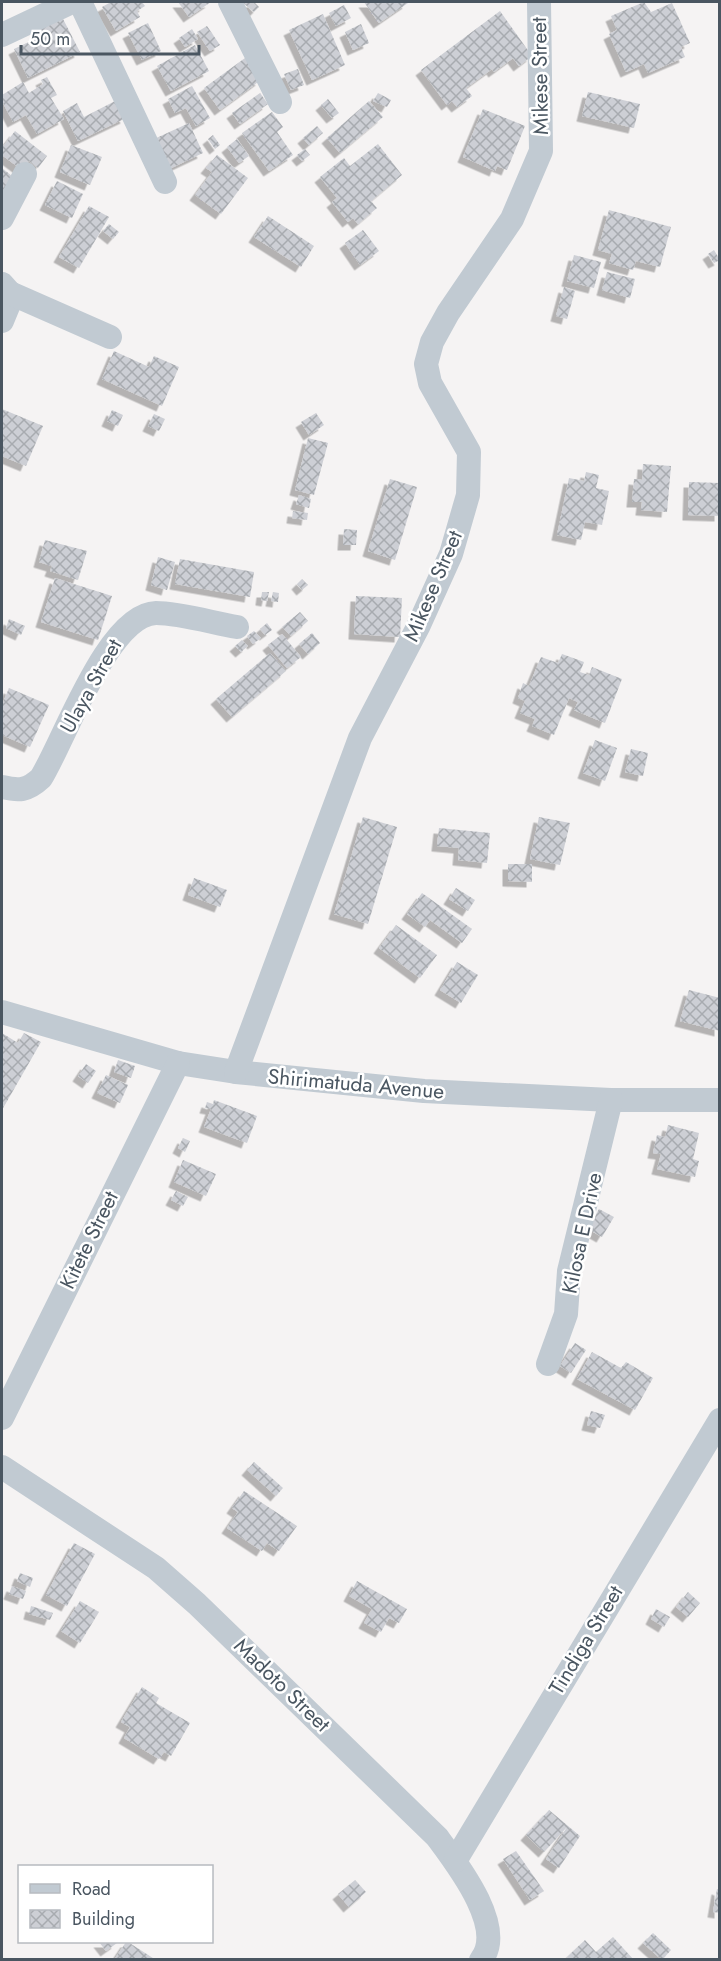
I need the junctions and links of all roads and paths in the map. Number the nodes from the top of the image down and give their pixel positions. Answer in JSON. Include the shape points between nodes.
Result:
{"nodes":[{"id":1,"x":72,"y":2,"type":"edge"},
{"id":2,"x":80,"y":2,"type":"edge"},
{"id":3,"x":230,"y":2,"type":"edge"},
{"id":4,"x":539,"y":2,"type":"edge"},
{"id":5,"x":2,"y":35,"type":"edge"},
{"id":6,"x":280,"y":102,"type":"dead end"},
{"id":7,"x":25,"y":174,"type":"dead end"},
{"id":8,"x":165,"y":182,"type":"dead end"},
{"id":9,"x":2,"y":218,"type":"edge"},
{"id":10,"x":6,"y":289,"type":"edge"},
{"id":11,"x":2,"y":321,"type":"edge"},
{"id":12,"x":110,"y":337,"type":"dead end"},
{"id":13,"x":237,"y":627,"type":"dead end"},
{"id":14,"x":2,"y":787,"type":"edge"},
{"id":15,"x":2,"y":1012,"type":"edge"},
{"id":16,"x":178,"y":1063,"type":"junction"},
{"id":17,"x":236,"y":1072,"type":"junction"},
{"id":18,"x":611,"y":1100,"type":"junction"},
{"id":19,"x":720,"y":1100,"type":"edge"},
{"id":20,"x":548,"y":1364,"type":"dead end"},
{"id":21,"x":2,"y":1418,"type":"edge"},
{"id":22,"x":720,"y":1420,"type":"edge"},
{"id":23,"x":2,"y":1467,"type":"edge"},
{"id":24,"x":455,"y":1861,"type":"junction"},
{"id":25,"x":487,"y":1957,"type":"edge"}],
"edges":[{"from":1,"to":5,"type":"street"},
{"from":2,"to":8,"type":"street"},
{"from":3,"to":6,"type":"street"},
{"from":4,"to":17,"type":"street","name":"Mikese Street","via":[[541,150],[512,219],[448,313],[432,342],[426,364],[430,383],[469,452],[465,505],[451,554],[360,738]]},
{"from":7,"to":9,"type":"street"},
{"from":10,"to":11,"type":"street","via":[[9,304]]},
{"from":10,"to":12,"type":"street"},
{"from":13,"to":14,"type":"street","name":"Ulaya Street","via":[[154,613],[127,626],[90,680],[41,778],[31,788],[20,791]]},
{"from":15,"to":16,"type":"street","name":"Shirimatuda Avenue"},
{"from":16,"to":17,"type":"street","name":"Shirimatuda Avenue"},
{"from":16,"to":21,"type":"street","name":"Kitete Street"},
{"from":17,"to":18,"type":"street","name":"Shirimatuda Avenue","via":[[424,1091]]},
{"from":18,"to":19,"type":"street","name":"Shirimatuda Avenue"},
{"from":18,"to":20,"type":"street","name":"Kilosa E Drive","via":[[569,1271],[566,1314]]},
{"from":22,"to":24,"type":"street","name":"Tindiga Street"},
{"from":23,"to":24,"type":"street","name":"Madoto Street","via":[[164,1575],[374,1774],[437,1837]]},
{"from":24,"to":25,"type":"street","name":"Madoto Street","via":[[484,1916],[490,1937]]}]}
